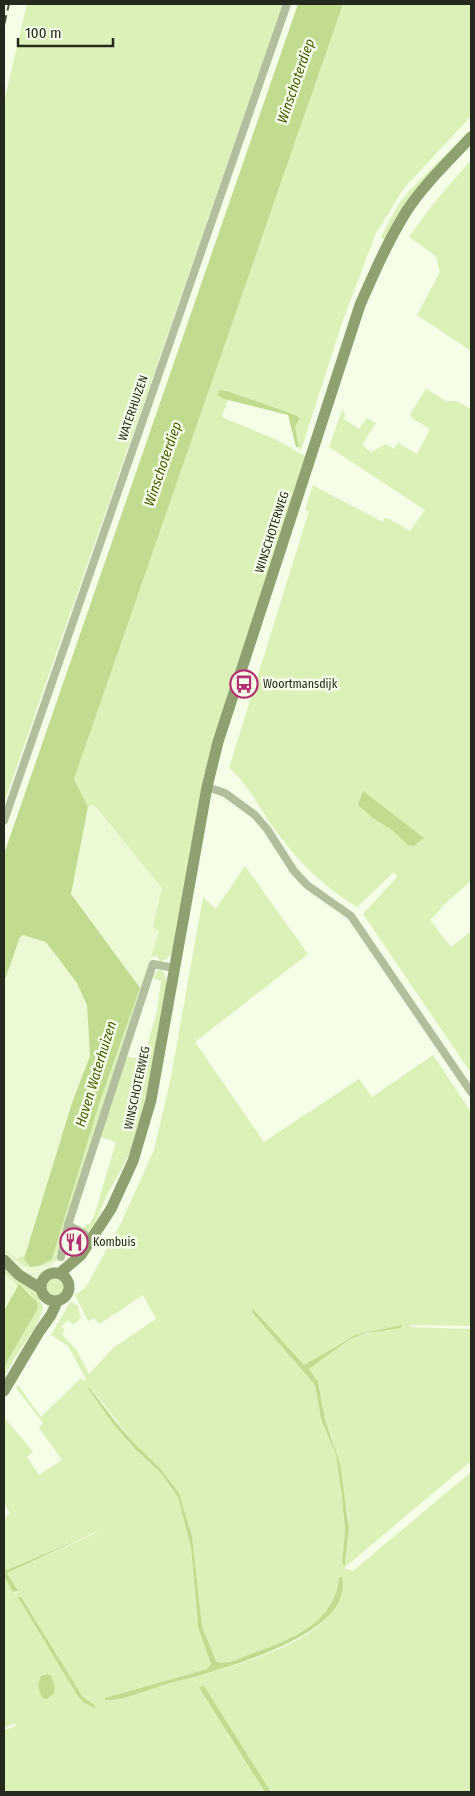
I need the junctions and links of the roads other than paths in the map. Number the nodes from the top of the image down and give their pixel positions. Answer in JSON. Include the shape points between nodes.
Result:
{"nodes":[{"id":1,"x":287,"y":4,"type":"edge"},
{"id":2,"x":471,"y":137,"type":"edge"},
{"id":3,"x":207,"y":786,"type":"junction"},
{"id":4,"x":4,"y":821,"type":"edge"},
{"id":5,"x":174,"y":968,"type":"junction"},
{"id":6,"x":471,"y":1092,"type":"edge"},
{"id":7,"x":111,"y":1209,"type":"junction"},
{"id":8,"x":68,"y":1225,"type":"junction"},
{"id":9,"x":92,"y":1241,"type":"junction"},
{"id":10,"x":61,"y":1257,"type":"dead end"},
{"id":11,"x":4,"y":1260,"type":"edge"},
{"id":12,"x":14,"y":1270,"type":"junction"},
{"id":13,"x":60,"y":1273,"type":"junction"},
{"id":14,"x":45,"y":1276,"type":"junction"},
{"id":15,"x":68,"y":1282,"type":"junction"},
{"id":16,"x":43,"y":1293,"type":"junction"},
{"id":17,"x":57,"y":1302,"type":"junction"},
{"id":18,"x":39,"y":1332,"type":"junction"},
{"id":19,"x":4,"y":1391,"type":"edge"}],
"edges":[{"from":1,"to":4,"type":"street","name":"WATERHUIZEN"},
{"from":2,"to":3,"type":"main road","name":"WINSCHOTERWEG","via":[[406,212],[360,304],[218,742]]},
{"from":3,"to":5,"type":"main road","name":"WINSCHOTERWEG"},
{"from":3,"to":6,"type":"street","via":[[225,793],[255,815],[307,885],[351,916]]},
{"from":5,"to":7,"type":"main road","name":"WINSCHOTERWEG","via":[[151,1100],[133,1161]]},
{"from":5,"to":8,"type":"street","name":"WINSCHOTERWEG","via":[[152,964]]},
{"from":7,"to":9,"type":"main road","name":"WINSCHOTERWEG"},
{"from":7,"to":15,"type":"main road","name":"WINSCHOTERWEG","via":[[110,1218],[97,1241]]},
{"from":8,"to":9,"type":"street"},
{"from":8,"to":10,"type":"street","name":"WINSCHOTERWEG"},
{"from":9,"to":13,"type":"main road","name":"WINSCHOTERWEG"},
{"from":11,"to":12,"type":"main road"},
{"from":12,"to":14,"type":"main road"},
{"from":12,"to":16,"type":"main road"},
{"from":13,"to":14,"type":"main road"},
{"from":13,"to":15,"type":"main road"},
{"from":14,"to":16,"type":"main road"},
{"from":15,"to":17,"type":"main road","via":[[67,1295]]},
{"from":16,"to":17,"type":"main road"},
{"from":16,"to":18,"type":"main road"},
{"from":17,"to":18,"type":"main road"},
{"from":18,"to":19,"type":"main road"}]}
